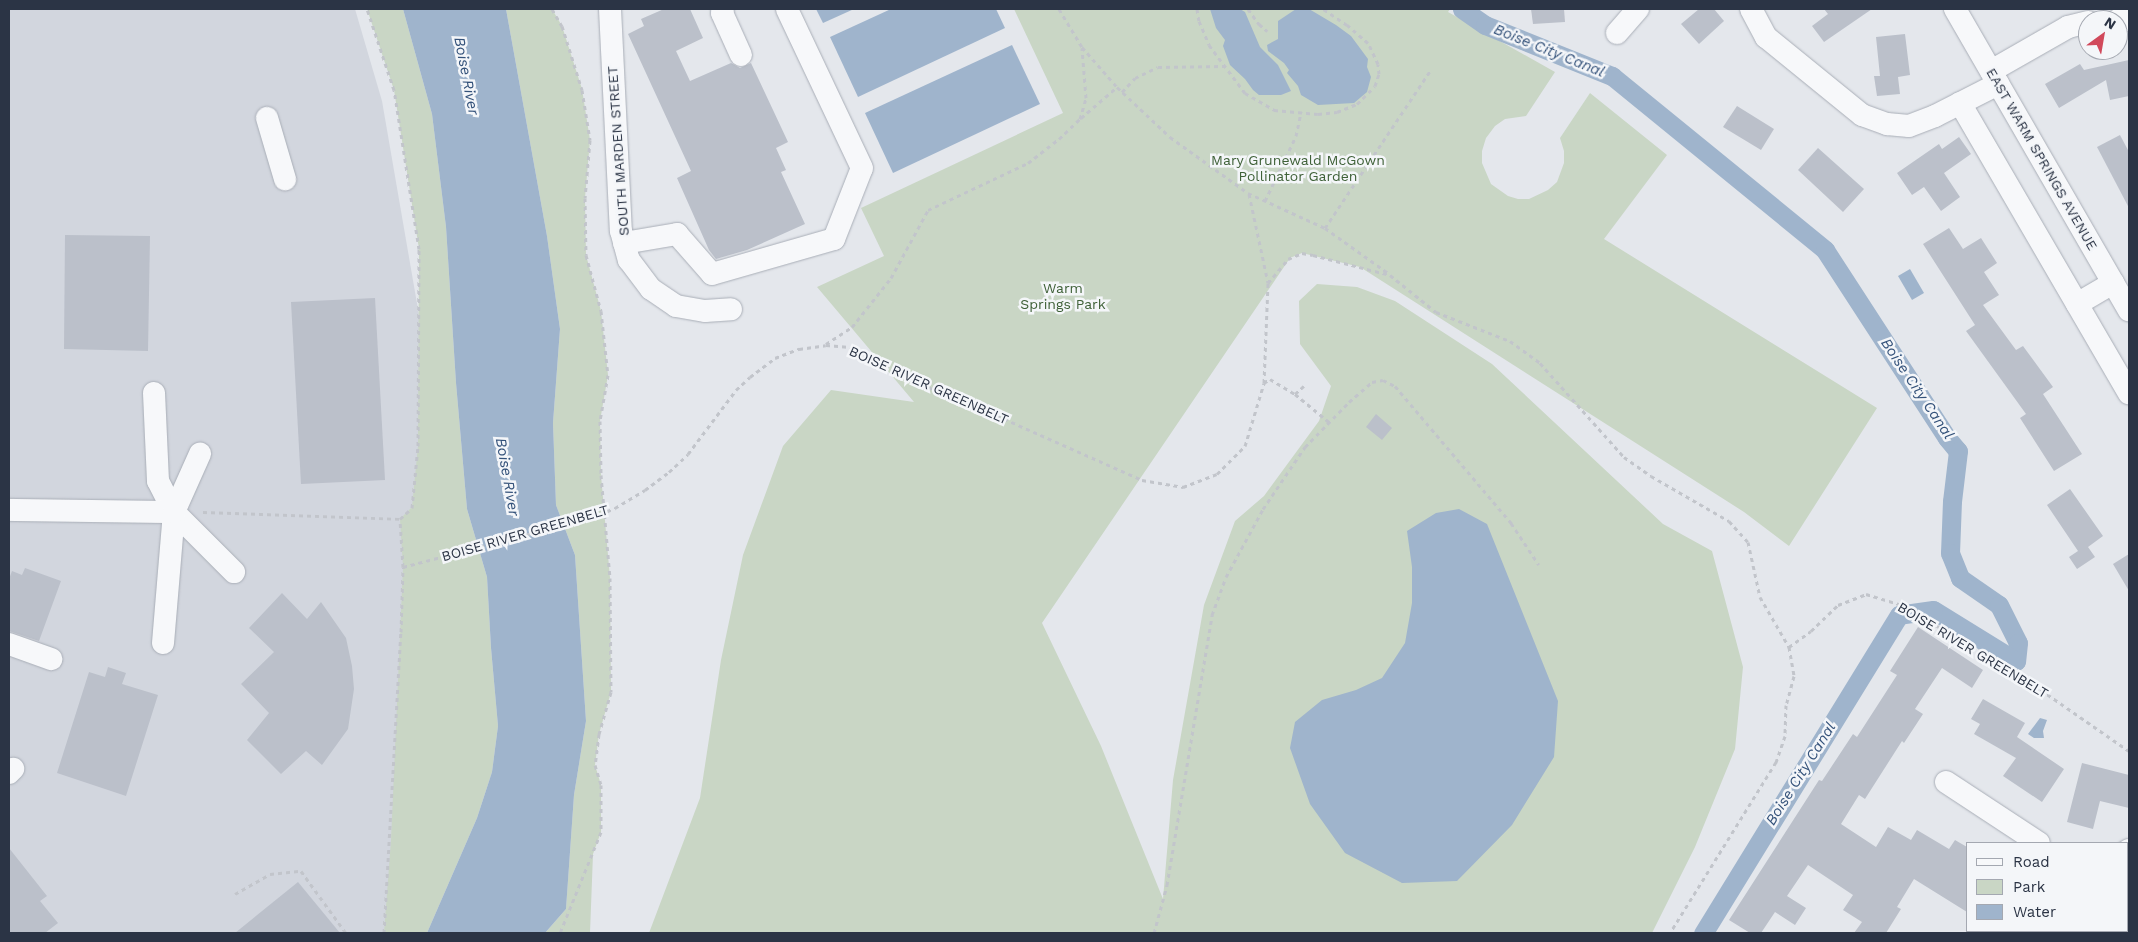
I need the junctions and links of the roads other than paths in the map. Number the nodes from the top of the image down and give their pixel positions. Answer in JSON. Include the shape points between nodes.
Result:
{"nodes":[{"id":1,"x":610,"y":9,"type":"edge"},
{"id":2,"x":723,"y":9,"type":"edge"},
{"id":3,"x":787,"y":9,"type":"edge"},
{"id":4,"x":1638,"y":9,"type":"edge"},
{"id":5,"x":1751,"y":9,"type":"edge"},
{"id":6,"x":1955,"y":9,"type":"edge"},
{"id":7,"x":2078,"y":24,"type":"edge"},
{"id":8,"x":1617,"y":33,"type":"dead end"},
{"id":9,"x":741,"y":55,"type":"dead end"},
{"id":10,"x":1995,"y":77,"type":"junction"},
{"id":11,"x":1960,"y":104,"type":"junction"},
{"id":12,"x":267,"y":118,"type":"dead end"},
{"id":13,"x":285,"y":179,"type":"dead end"},
{"id":14,"x":624,"y":243,"type":"junction"},
{"id":15,"x":2113,"y":283,"type":"junction"},
{"id":16,"x":2077,"y":304,"type":"junction"},
{"id":17,"x":731,"y":309,"type":"dead end"},
{"id":18,"x":2129,"y":310,"type":"edge"},
{"id":19,"x":154,"y":393,"type":"dead end"},
{"id":20,"x":2129,"y":394,"type":"edge"},
{"id":21,"x":200,"y":454,"type":"dead end"},
{"id":22,"x":9,"y":510,"type":"edge"},
{"id":23,"x":174,"y":512,"type":"junction"},
{"id":24,"x":234,"y":572,"type":"dead end"},
{"id":25,"x":163,"y":643,"type":"dead end"},
{"id":26,"x":9,"y":644,"type":"edge"},
{"id":27,"x":51,"y":659,"type":"dead end"},
{"id":28,"x":1946,"y":782,"type":"dead end"},
{"id":29,"x":2037,"y":842,"type":"edge"}],
"edges":[{"from":1,"to":14,"type":"street","name":"SOUTH MARDEN STREET","via":[[620,231]]},
{"from":2,"to":9,"type":"street"},
{"from":3,"to":14,"type":"street","via":[[862,168],[834,239],[712,274],[677,234]]},
{"from":4,"to":8,"type":"street"},
{"from":5,"to":11,"type":"street","via":[[1766,37],[1862,116],[1887,124],[1909,126]]},
{"from":6,"to":10,"type":"street","name":"EAST WARM SPRINGS AVENUE"},
{"from":7,"to":10,"type":"street","via":[[2068,27]]},
{"from":10,"to":11,"type":"street"},
{"from":10,"to":15,"type":"street","name":"EAST WARM SPRINGS AVENUE"},
{"from":11,"to":16,"type":"street"},
{"from":12,"to":13,"type":"street"},
{"from":14,"to":17,"type":"street","name":"SOUTH MARDEN STREET","via":[[629,260],[651,289],[676,306],[705,311]]},
{"from":15,"to":16,"type":"street"},
{"from":15,"to":18,"type":"street","name":"EAST WARM SPRINGS AVENUE"},
{"from":16,"to":20,"type":"street"},
{"from":19,"to":23,"type":"street","via":[[158,481]]},
{"from":21,"to":23,"type":"street"},
{"from":22,"to":23,"type":"street"},
{"from":23,"to":24,"type":"street"},
{"from":23,"to":25,"type":"street"},
{"from":26,"to":27,"type":"street"},
{"from":28,"to":29,"type":"street"}]}
